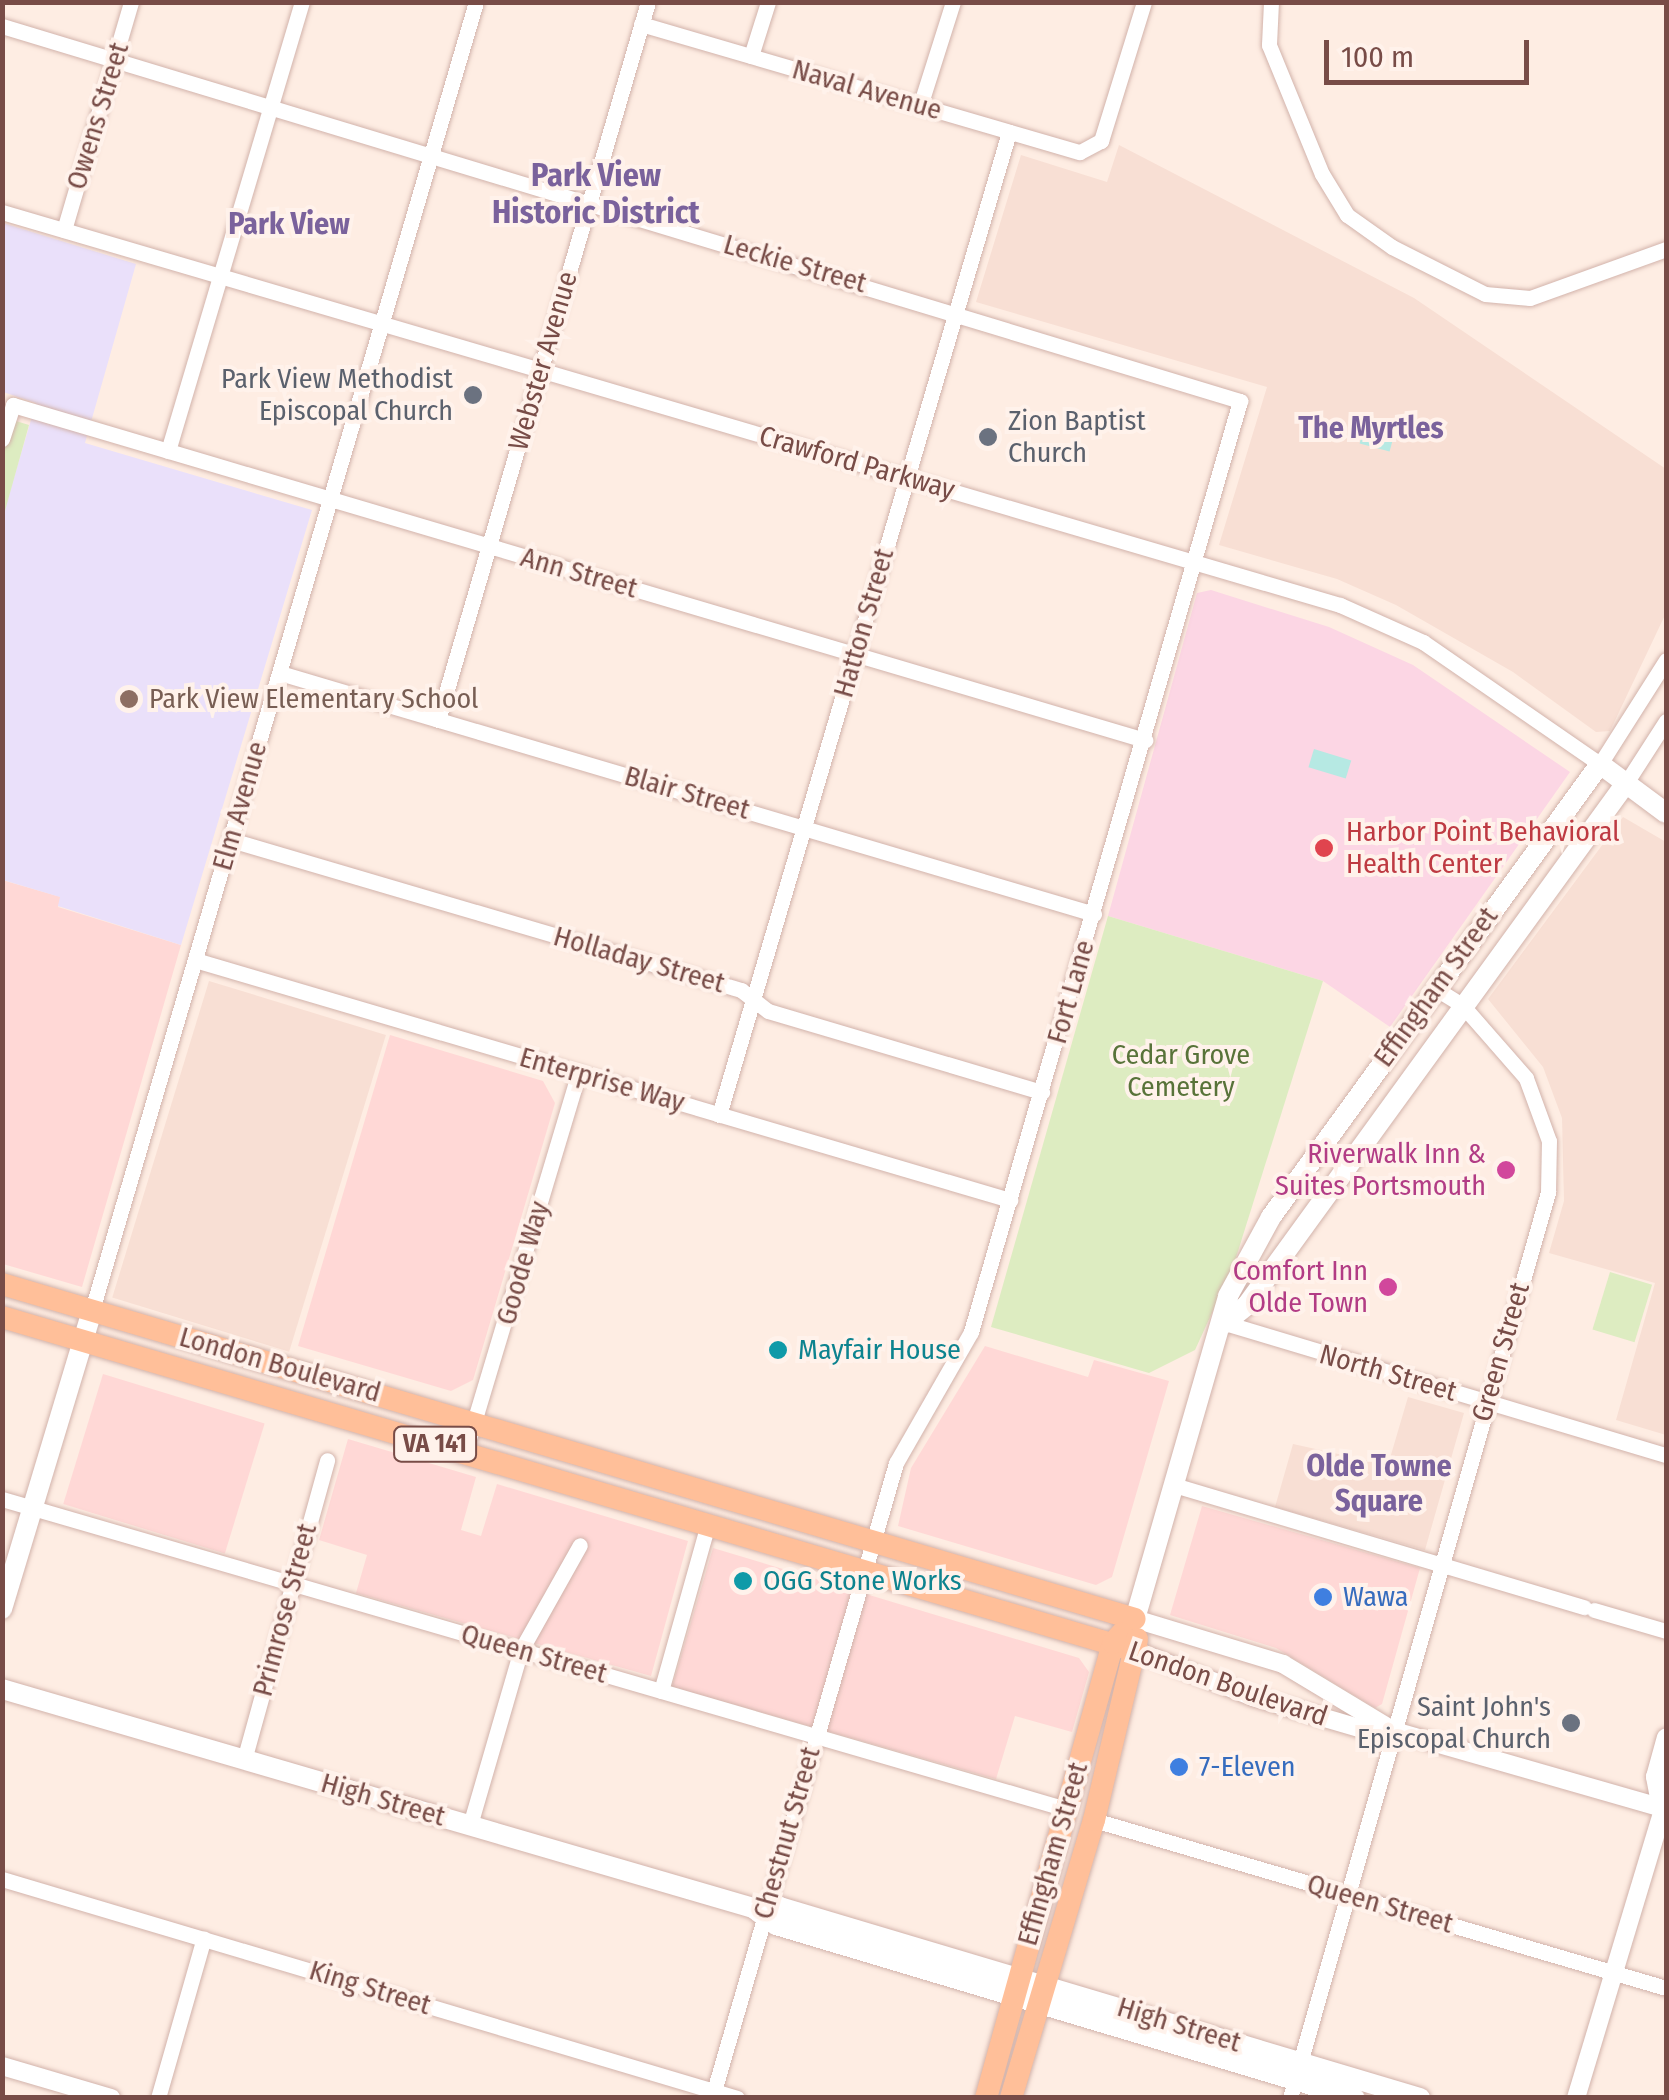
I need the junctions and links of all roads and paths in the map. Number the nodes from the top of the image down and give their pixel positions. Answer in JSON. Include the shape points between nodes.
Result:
{"nodes":[{"id":1,"x":131,"y":2,"type":"edge"},
{"id":2,"x":302,"y":2,"type":"edge"},
{"id":3,"x":476,"y":2,"type":"edge"},
{"id":4,"x":648,"y":2,"type":"edge"},
{"id":5,"x":768,"y":2,"type":"edge"},
{"id":6,"x":953,"y":2,"type":"edge"},
{"id":7,"x":1144,"y":2,"type":"edge"},
{"id":8,"x":1272,"y":2,"type":"edge"},
{"id":9,"x":642,"y":24,"type":"junction"},
{"id":10,"x":2,"y":26,"type":"edge"},
{"id":11,"x":751,"y":56,"type":"junction"},
{"id":12,"x":114,"y":60,"type":"junction"},
{"id":13,"x":920,"y":106,"type":"junction"},
{"id":14,"x":270,"y":107,"type":"junction"},
{"id":15,"x":1010,"y":132,"type":"junction"},
{"id":16,"x":431,"y":156,"type":"junction"},
{"id":17,"x":590,"y":204,"type":"junction"},
{"id":18,"x":2,"y":212,"type":"edge"},
{"id":19,"x":64,"y":230,"type":"junction"},
{"id":20,"x":1666,"y":250,"type":"edge"},
{"id":21,"x":220,"y":276,"type":"junction"},
{"id":22,"x":956,"y":312,"type":"junction"},
{"id":23,"x":382,"y":324,"type":"junction"},
{"id":24,"x":540,"y":370,"type":"junction"},
{"id":25,"x":1240,"y":401,"type":"joint"},
{"id":26,"x":2,"y":440,"type":"edge"},
{"id":27,"x":168,"y":451,"type":"junction"},
{"id":28,"x":907,"y":478,"type":"junction"},
{"id":29,"x":331,"y":499,"type":"junction"},
{"id":30,"x":489,"y":546,"type":"junction"},
{"id":31,"x":1198,"y":562,"type":"junction"},
{"id":32,"x":855,"y":654,"type":"junction"},
{"id":33,"x":1666,"y":660,"type":"edge"},
{"id":34,"x":280,"y":674,"type":"junction"},
{"id":35,"x":438,"y":720,"type":"junction"},
{"id":36,"x":1666,"y":722,"type":"edge"},
{"id":37,"x":1145,"y":740,"type":"junction"},
{"id":38,"x":1600,"y":764,"type":"junction"},
{"id":39,"x":1626,"y":782,"type":"junction"},
{"id":40,"x":1666,"y":812,"type":"edge"},
{"id":41,"x":804,"y":828,"type":"junction"},
{"id":42,"x":230,"y":840,"type":"junction"},
{"id":43,"x":1094,"y":914,"type":"junction"},
{"id":44,"x":195,"y":960,"type":"junction"},
{"id":45,"x":1434,"y":988,"type":"junction"},
{"id":46,"x":753,"y":999,"type":"junction"},
{"id":47,"x":1462,"y":1005,"type":"junction"},
{"id":48,"x":579,"y":1073,"type":"junction"},
{"id":49,"x":1042,"y":1092,"type":"junction"},
{"id":50,"x":719,"y":1114,"type":"junction"},
{"id":51,"x":1010,"y":1200,"type":"junction"},
{"id":52,"x":2,"y":1284,"type":"edge"},
{"id":53,"x":92,"y":1310,"type":"junction"},
{"id":54,"x":2,"y":1317,"type":"edge"},
{"id":55,"x":1225,"y":1323,"type":"junction"},
{"id":56,"x":88,"y":1342,"type":"junction"},
{"id":57,"x":1487,"y":1402,"type":"junction"},
{"id":58,"x":476,"y":1423,"type":"junction"},
{"id":59,"x":465,"y":1452,"type":"junction"},
{"id":60,"x":1666,"y":1455,"type":"edge"},
{"id":61,"x":327,"y":1460,"type":"dead end"},
{"id":62,"x":1174,"y":1486,"type":"junction"},
{"id":63,"x":2,"y":1499,"type":"edge"},
{"id":64,"x":35,"y":1508,"type":"junction"},
{"id":65,"x":708,"y":1524,"type":"junction"},
{"id":66,"x":871,"y":1538,"type":"junction"},
{"id":67,"x":580,"y":1545,"type":"dead end"},
{"id":68,"x":1441,"y":1565,"type":"junction"},
{"id":69,"x":862,"y":1569,"type":"junction"},
{"id":70,"x":292,"y":1584,"type":"junction"},
{"id":71,"x":2,"y":1609,"type":"edge"},
{"id":72,"x":1135,"y":1619,"type":"junction"},
{"id":73,"x":1666,"y":1631,"type":"edge"},
{"id":74,"x":1113,"y":1644,"type":"junction"},
{"id":75,"x":521,"y":1650,"type":"junction"},
{"id":76,"x":1139,"y":1652,"type":"junction"},
{"id":77,"x":2,"y":1689,"type":"edge"},
{"id":78,"x":661,"y":1691,"type":"junction"},
{"id":79,"x":1394,"y":1731,"type":"junction"},
{"id":80,"x":814,"y":1736,"type":"junction"},
{"id":81,"x":1666,"y":1737,"type":"edge"},
{"id":82,"x":244,"y":1760,"type":"junction"},
{"id":83,"x":1665,"y":1805,"type":"edge"},
{"id":84,"x":1066,"y":1809,"type":"junction"},
{"id":85,"x":1094,"y":1820,"type":"junction"},
{"id":86,"x":470,"y":1825,"type":"junction"},
{"id":87,"x":2,"y":1879,"type":"edge"},
{"id":88,"x":1347,"y":1894,"type":"junction"},
{"id":89,"x":764,"y":1912,"type":"junction"},
{"id":90,"x":204,"y":1938,"type":"junction"},
{"id":91,"x":1612,"y":1972,"type":"junction"},
{"id":92,"x":1016,"y":1986,"type":"junction"},
{"id":93,"x":1666,"y":1988,"type":"edge"},
{"id":94,"x":1042,"y":1995,"type":"junction"},
{"id":95,"x":2,"y":2066,"type":"edge"},
{"id":96,"x":1295,"y":2079,"type":"edge"},
{"id":97,"x":713,"y":2094,"type":"edge"},
{"id":98,"x":111,"y":2098,"type":"edge"},
{"id":99,"x":158,"y":2098,"type":"edge"},
{"id":100,"x":737,"y":2098,"type":"edge"},
{"id":101,"x":986,"y":2098,"type":"edge"},
{"id":102,"x":1011,"y":2098,"type":"edge"},
{"id":103,"x":1355,"y":2098,"type":"edge"},
{"id":104,"x":1420,"y":2098,"type":"edge"},
{"id":105,"x":1576,"y":2098,"type":"edge"}],
"edges":[{"from":1,"to":12,"type":"street","name":"Owens Street"},
{"from":2,"to":14,"type":"street"},
{"from":3,"to":16,"type":"street","name":"Elm Avenue"},
{"from":4,"to":9,"type":"street","name":"Webster Avenue"},
{"from":5,"to":11,"type":"street"},
{"from":6,"to":13,"type":"street"},
{"from":7,"to":15,"type":"street","name":"Naval Avenue","via":[[1093,150]]},
{"from":8,"to":20,"type":"street","via":[[1269,45],[1322,174],[1348,215],[1392,247],[1485,294],[1530,298]]},
{"from":9,"to":11,"type":"street","name":"Naval Avenue"},
{"from":9,"to":17,"type":"street","name":"Webster Avenue"},
{"from":10,"to":12,"type":"street","name":"Leckie Street"},
{"from":11,"to":13,"type":"street","name":"Naval Avenue"},
{"from":12,"to":14,"type":"street","name":"Leckie Street"},
{"from":12,"to":19,"type":"street","name":"Owens Street"},
{"from":13,"to":15,"type":"street","name":"Naval Avenue"},
{"from":14,"to":16,"type":"street","name":"Leckie Street"},
{"from":14,"to":21,"type":"street"},
{"from":15,"to":22,"type":"street","name":"Hatton Street"},
{"from":16,"to":17,"type":"street","name":"Leckie Street"},
{"from":16,"to":23,"type":"street","name":"Elm Avenue"},
{"from":17,"to":22,"type":"street","name":"Leckie Street"},
{"from":17,"to":24,"type":"street","name":"Webster Avenue"},
{"from":18,"to":19,"type":"street","name":"Crawford Parkway"},
{"from":19,"to":21,"type":"street","name":"Crawford Parkway"},
{"from":21,"to":23,"type":"street","name":"Crawford Parkway"},
{"from":21,"to":27,"type":"street"},
{"from":22,"to":25,"type":"street","name":"Leckie Street"},
{"from":22,"to":28,"type":"street","name":"Hatton Street"},
{"from":23,"to":24,"type":"street","name":"Crawford Parkway"},
{"from":23,"to":29,"type":"street","name":"Elm Avenue"},
{"from":24,"to":28,"type":"street","name":"Crawford Parkway"},
{"from":24,"to":30,"type":"street","name":"Webster Avenue"},
{"from":25,"to":31,"type":"street","name":"Fort Lane"},
{"from":26,"to":27,"type":"street","name":"Ann Street","via":[[13,405]]},
{"from":27,"to":29,"type":"street","name":"Ann Street"},
{"from":28,"to":31,"type":"street","name":"Crawford Parkway"},
{"from":28,"to":32,"type":"street","name":"Hatton Street"},
{"from":29,"to":30,"type":"street","name":"Ann Street"},
{"from":29,"to":34,"type":"street","name":"Elm Avenue"},
{"from":30,"to":32,"type":"street","name":"Ann Street"},
{"from":30,"to":35,"type":"street","name":"Webster Avenue"},
{"from":31,"to":37,"type":"street","name":"Fort Lane"},
{"from":31,"to":38,"type":"street","name":"Crawford Parkway","via":[[1340,605],[1422,642]]},
{"from":32,"to":37,"type":"street","name":"Ann Street"},
{"from":32,"to":41,"type":"street","name":"Hatton Street"},
{"from":33,"to":38,"type":"street","name":"Effingham Street"},
{"from":34,"to":35,"type":"street","name":"Blair Street"},
{"from":34,"to":42,"type":"street","name":"Elm Avenue"},
{"from":35,"to":41,"type":"street","name":"Blair Street"},
{"from":36,"to":39,"type":"street","name":"Effingham Street"},
{"from":37,"to":43,"type":"street","name":"Fort Lane"},
{"from":38,"to":39,"type":"main road","name":"Crawford Parkway"},
{"from":38,"to":45,"type":"main road","name":"Effingham Street"},
{"from":39,"to":40,"type":"main road","name":"Crawford Parkway"},
{"from":39,"to":47,"type":"main road","name":"Effingham Street"},
{"from":41,"to":43,"type":"street","name":"Blair Street"},
{"from":41,"to":46,"type":"street","name":"Hatton Street"},
{"from":42,"to":44,"type":"street","name":"Elm Avenue"},
{"from":42,"to":46,"type":"street","name":"Holladay Street","via":[[741,990]]},
{"from":43,"to":49,"type":"street","name":"Fort Lane"},
{"from":44,"to":48,"type":"street","name":"Enterprise Way"},
{"from":44,"to":53,"type":"street","name":"Elm Avenue"},
{"from":45,"to":47,"type":"street","name":"Green Street"},
{"from":45,"to":55,"type":"main road","name":"Effingham Street","via":[[1271,1216],[1228,1296]]},
{"from":46,"to":49,"type":"street","name":"Holladay Street","via":[[768,1011]]},
{"from":46,"to":50,"type":"street","name":"Hatton Street"},
{"from":47,"to":55,"type":"main road","name":"Effingham Street","via":[[1247,1305]]},
{"from":47,"to":57,"type":"street","name":"Green Street","via":[[1526,1078],[1548,1141],[1548,1192]]},
{"from":48,"to":50,"type":"street","name":"Enterprise Way"},
{"from":48,"to":58,"type":"street","name":"Goode Way"},
{"from":49,"to":51,"type":"street","name":"Fort Lane"},
{"from":50,"to":51,"type":"street","name":"Enterprise Way"},
{"from":51,"to":66,"type":"street","name":"Fort Lane","via":[[971,1332],[896,1462]]},
{"from":52,"to":53,"type":"main road","name":"London Boulevard","number":"VA 141"},
{"from":53,"to":56,"type":"main road","name":"Elm Avenue"},
{"from":53,"to":58,"type":"main road","name":"London Boulevard","number":"VA 141"},
{"from":54,"to":56,"type":"main road","name":"London Boulevard","number":"VA 141"},
{"from":55,"to":57,"type":"street","name":"North Street"},
{"from":55,"to":62,"type":"main road","name":"Effingham Street"},
{"from":56,"to":59,"type":"main road","name":"London Boulevard","number":"VA 141"},
{"from":56,"to":64,"type":"main road","name":"Elm Avenue"},
{"from":57,"to":60,"type":"street","name":"North Street"},
{"from":57,"to":68,"type":"street","name":"Green Street"},
{"from":58,"to":59,"type":"street","name":"Goode Way"},
{"from":58,"to":66,"type":"main road","name":"London Boulevard","number":"VA 141"},
{"from":59,"to":65,"type":"main road","name":"London Boulevard","number":"VA 141"},
{"from":61,"to":70,"type":"street","name":"Primrose Street"},
{"from":62,"to":68,"type":"street"},
{"from":62,"to":72,"type":"main road","name":"Effingham Street"},
{"from":63,"to":64,"type":"street","name":"Queen Street"},
{"from":64,"to":70,"type":"street","name":"Queen Street"},
{"from":64,"to":71,"type":"main road","name":"Elm Avenue"},
{"from":65,"to":69,"type":"main road","name":"London Boulevard","number":"VA 141"},
{"from":65,"to":78,"type":"street"},
{"from":66,"to":69,"type":"street","name":"Fort Lane"},
{"from":66,"to":72,"type":"main road","name":"London Boulevard","number":"VA 141"},
{"from":67,"to":75,"type":"street"},
{"from":68,"to":73,"type":"street"},
{"from":68,"to":79,"type":"street","name":"Green Street"},
{"from":69,"to":74,"type":"main road","name":"London Boulevard","number":"VA 141"},
{"from":69,"to":80,"type":"street","name":"Chestnut Street"},
{"from":70,"to":75,"type":"street","name":"Queen Street"},
{"from":70,"to":82,"type":"street","name":"Primrose Street"},
{"from":72,"to":74,"type":"main road","name":"Effingham Street"},
{"from":72,"to":76,"type":"main road","name":"Effingham Street"},
{"from":72,"to":79,"type":"street","name":"London Boulevard","via":[[1284,1664]]},
{"from":74,"to":76,"type":"main road","name":"London Boulevard"},
{"from":74,"to":84,"type":"main road","name":"Effingham Street"},
{"from":75,"to":78,"type":"street","name":"Queen Street"},
{"from":75,"to":86,"type":"street"},
{"from":76,"to":79,"type":"street","name":"London Boulevard","via":[[1253,1697],[1373,1732]]},
{"from":76,"to":85,"type":"main road","name":"Effingham Street"},
{"from":77,"to":82,"type":"main road","name":"High Street"},
{"from":78,"to":80,"type":"street","name":"Queen Street"},
{"from":79,"to":83,"type":"street"},
{"from":79,"to":88,"type":"street","name":"Green Street"},
{"from":80,"to":84,"type":"street","name":"Queen Street"},
{"from":80,"to":89,"type":"street","name":"Chestnut Street"},
{"from":81,"to":83,"type":"street","via":[[1656,1777]]},
{"from":82,"to":86,"type":"main road","name":"High Street"},
{"from":83,"to":91,"type":"street"},
{"from":84,"to":92,"type":"main road","name":"Effingham Street"},
{"from":85,"to":88,"type":"street","name":"Queen Street"},
{"from":85,"to":94,"type":"main road","name":"Effingham Street"},
{"from":86,"to":89,"type":"main road","name":"High Street"},
{"from":87,"to":90,"type":"street","name":"King Street"},
{"from":88,"to":91,"type":"street","name":"Queen Street"},
{"from":88,"to":96,"type":"street","name":"Green Street"},
{"from":89,"to":92,"type":"main road","name":"High Street","via":[[775,1924]]},
{"from":89,"to":97,"type":"street","name":"Chestnut Street"},
{"from":90,"to":97,"type":"street","name":"King Street"},
{"from":90,"to":99,"type":"street"},
{"from":91,"to":93,"type":"street","name":"Queen Street"},
{"from":91,"to":105,"type":"street"},
{"from":92,"to":94,"type":"main road","name":"High Street"},
{"from":92,"to":101,"type":"main road","name":"Effingham Street"},
{"from":94,"to":96,"type":"main road","name":"High Street"},
{"from":94,"to":102,"type":"main road","name":"Effingham Street"},
{"from":95,"to":98,"type":"street"},
{"from":96,"to":103,"type":"main road","name":"High Street"},
{"from":96,"to":104,"type":"main road","name":"High Street"},
{"from":97,"to":100,"type":"street","name":"King Street"}]}
